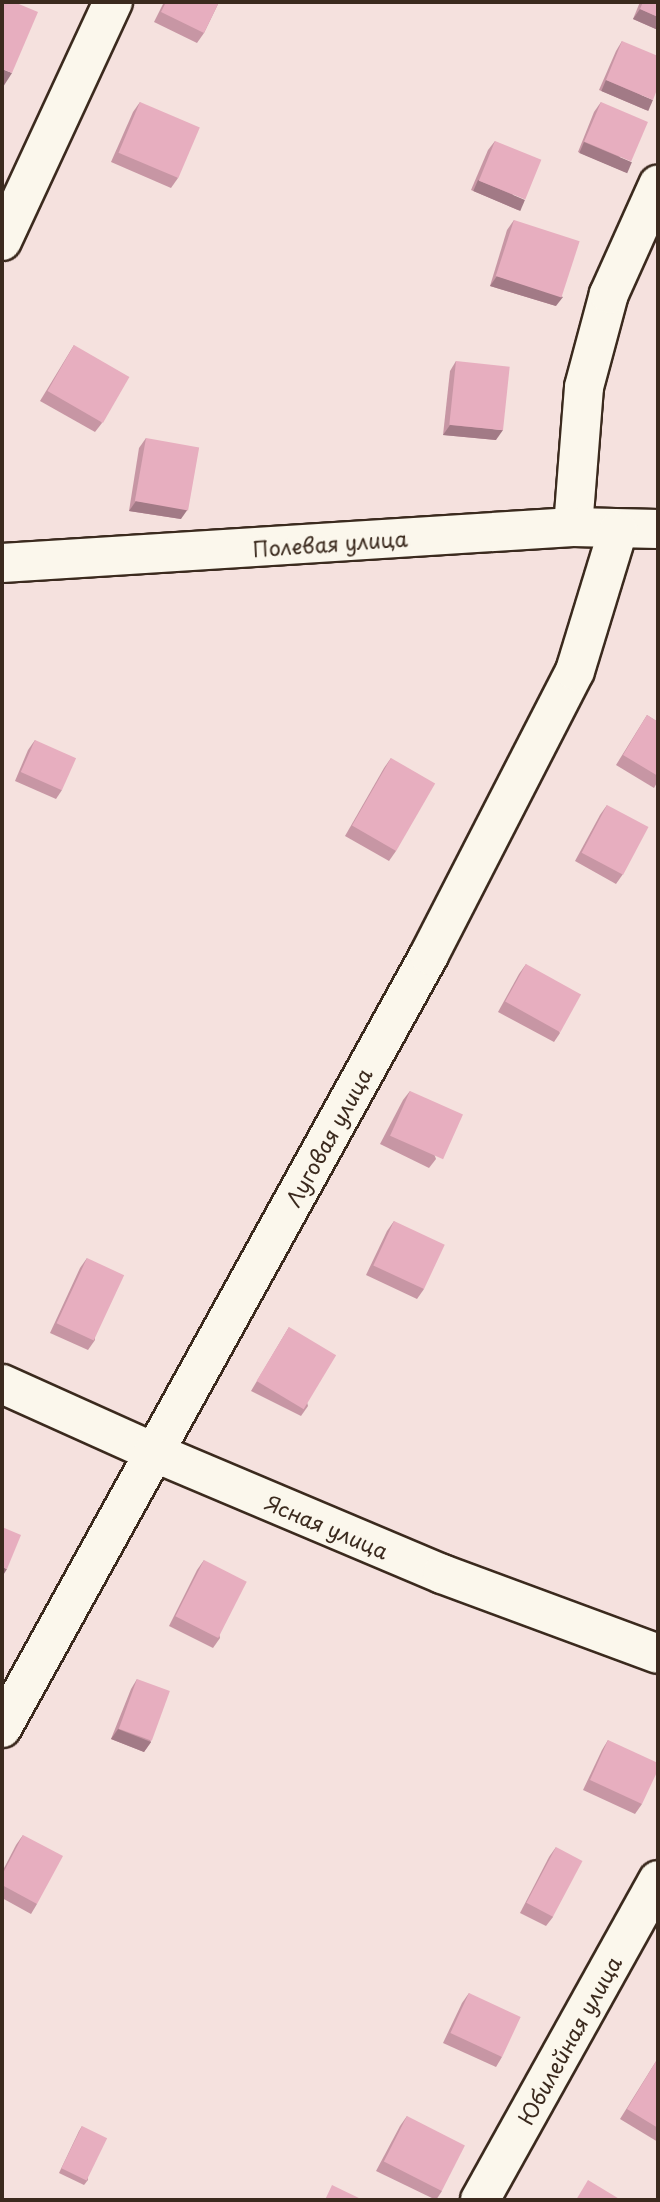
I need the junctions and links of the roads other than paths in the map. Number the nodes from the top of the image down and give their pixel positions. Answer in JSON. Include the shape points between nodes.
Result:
{"nodes":[{"id":1,"x":113,"y":2,"type":"edge"},
{"id":2,"x":658,"y":185,"type":"edge"},
{"id":3,"x":2,"y":241,"type":"edge"},
{"id":4,"x":573,"y":527,"type":"junction"},
{"id":5,"x":658,"y":529,"type":"edge"},
{"id":6,"x":618,"y":530,"type":"junction"},
{"id":7,"x":2,"y":564,"type":"edge"},
{"id":8,"x":2,"y":1384,"type":"edge"},
{"id":9,"x":153,"y":1452,"type":"junction"},
{"id":10,"x":658,"y":1654,"type":"edge"},
{"id":11,"x":2,"y":1728,"type":"edge"},
{"id":12,"x":658,"y":1880,"type":"edge"},
{"id":13,"x":480,"y":2200,"type":"edge"}],
"edges":[{"from":1,"to":3,"type":"street"},
{"from":2,"to":4,"type":"street","via":[[609,294],[584,387]]},
{"from":4,"to":6,"type":"street","name":"Полевая улица"},
{"from":4,"to":7,"type":"street","name":"Полевая улица"},
{"from":5,"to":6,"type":"street","name":"Полевая улица"},
{"from":6,"to":9,"type":"street","name":"Луговая улица","via":[[575,671],[429,955]]},
{"from":8,"to":9,"type":"street","name":"Ясная улица"},
{"from":9,"to":10,"type":"street","name":"Ясная улица","via":[[442,1574]]},
{"from":9,"to":11,"type":"street","name":"Луговая улица"},
{"from":12,"to":13,"type":"street","name":"Юбилейная улица"}]}
